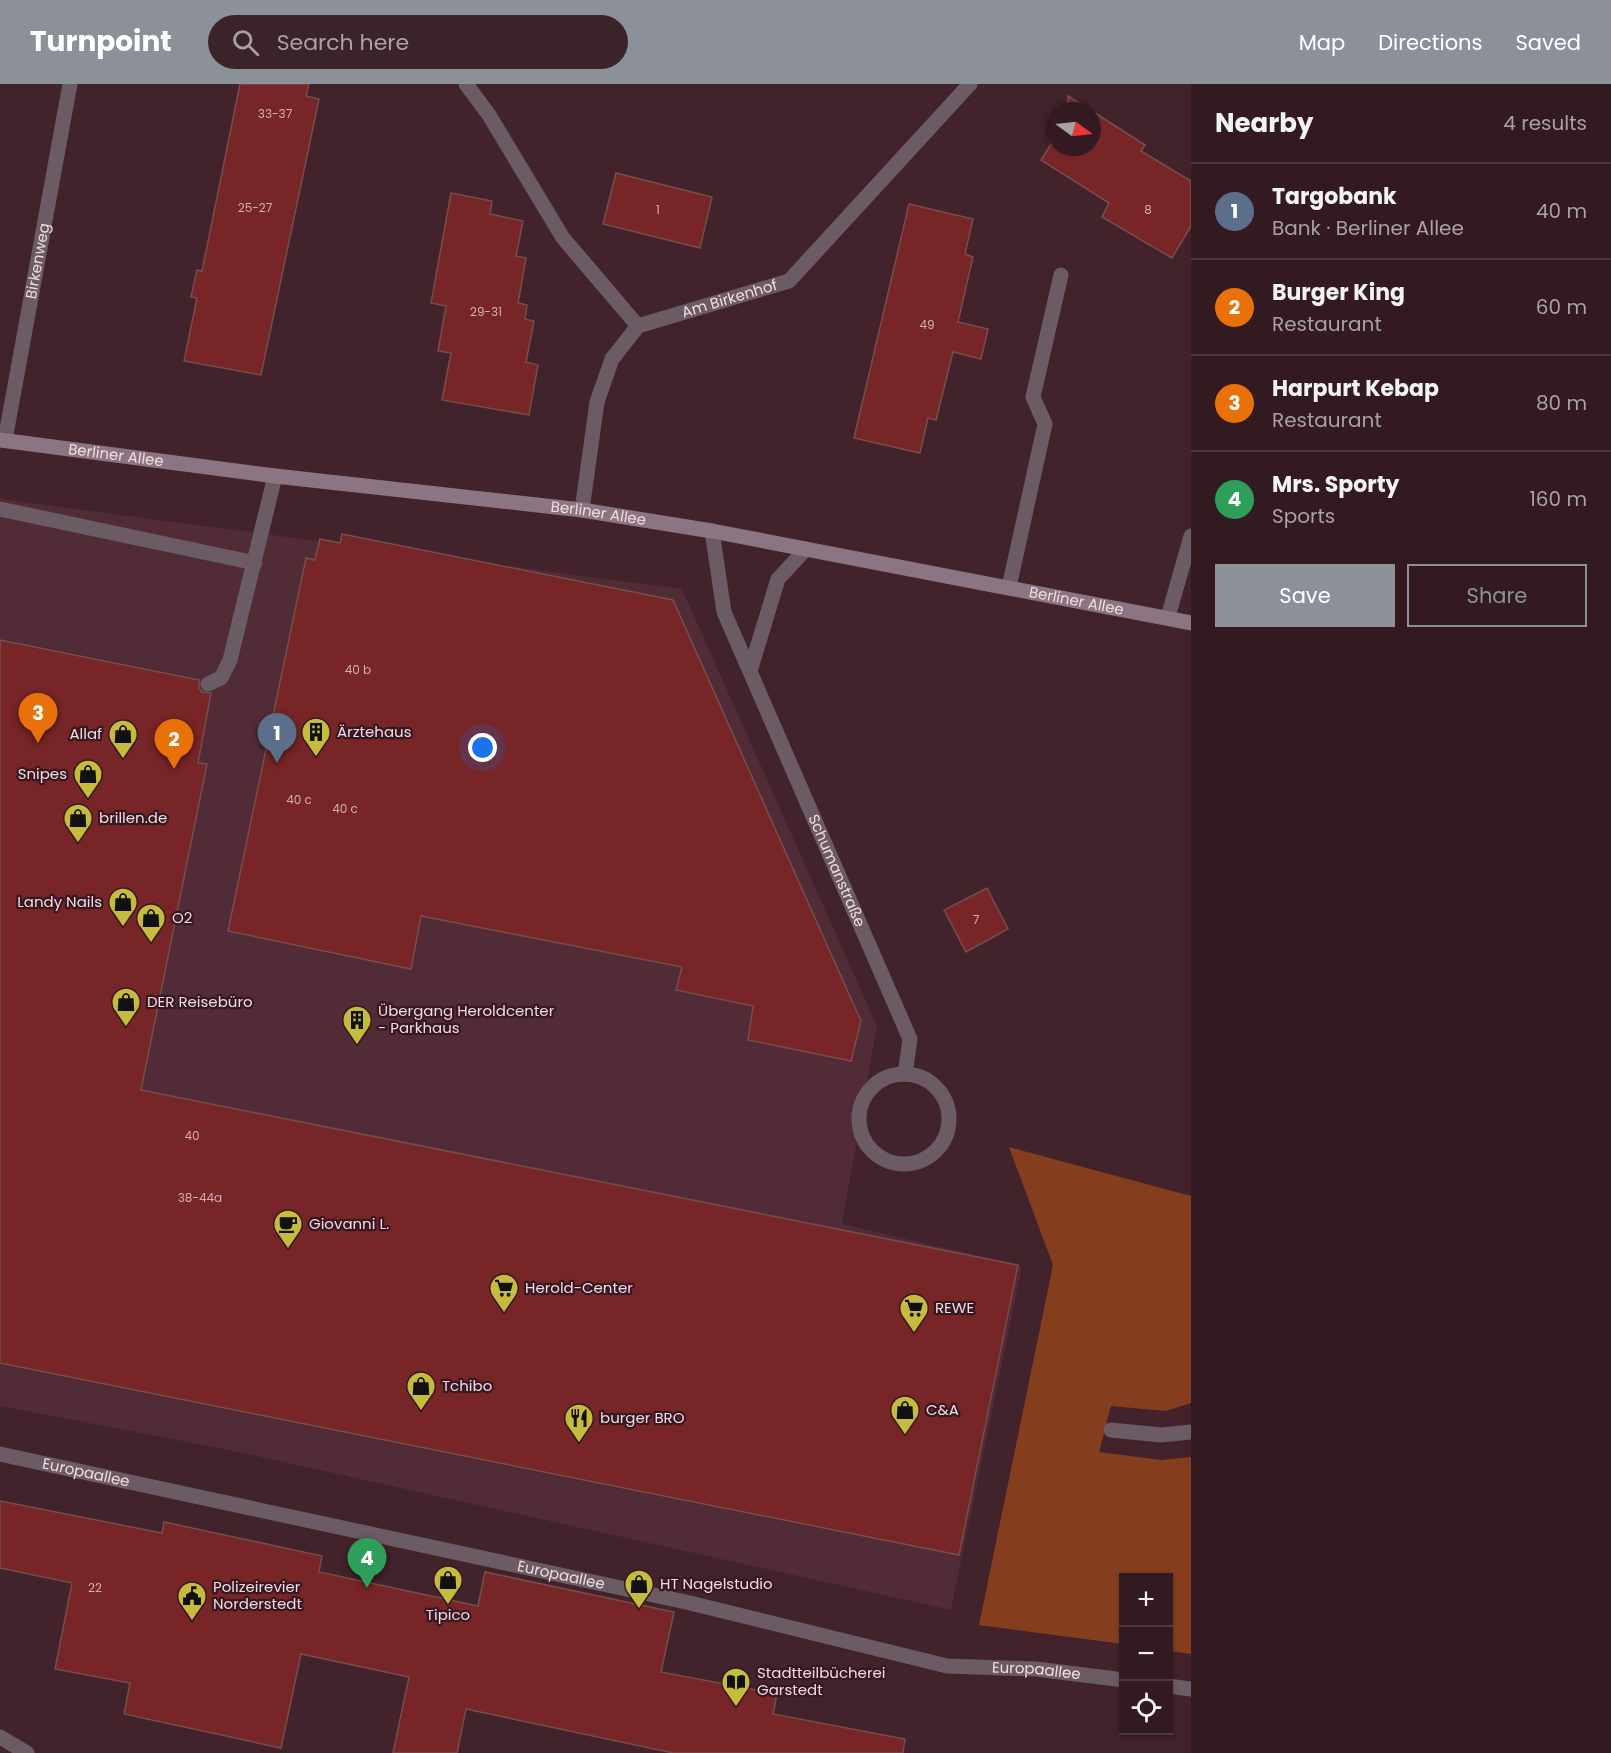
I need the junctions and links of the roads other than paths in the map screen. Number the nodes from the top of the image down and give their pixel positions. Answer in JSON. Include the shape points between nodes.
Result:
{"nodes":[{"id":1,"x":70,"y":84,"type":"edge"},
{"id":2,"x":466,"y":84,"type":"edge"},
{"id":3,"x":970,"y":84,"type":"edge"},
{"id":4,"x":1061,"y":275,"type":"dead end"},
{"id":5,"x":638,"y":326,"type":"junction"},
{"id":6,"x":2,"y":440,"type":"edge"},
{"id":7,"x":276,"y":476,"type":"junction"},
{"id":8,"x":0,"y":509,"type":"edge"},
{"id":9,"x":582,"y":510,"type":"junction"},
{"id":10,"x":712,"y":531,"type":"junction"},
{"id":11,"x":1191,"y":536,"type":"edge"},
{"id":12,"x":806,"y":549,"type":"junction"},
{"id":13,"x":255,"y":563,"type":"junction"},
{"id":14,"x":1010,"y":587,"type":"junction"},
{"id":15,"x":1168,"y":617,"type":"junction"},
{"id":16,"x":1191,"y":623,"type":"edge"},
{"id":17,"x":750,"y":670,"type":"junction"},
{"id":18,"x":208,"y":684,"type":"dead end"},
{"id":19,"x":905,"y":1074,"type":"junction"},
{"id":20,"x":1111,"y":1430,"type":"dead end"},
{"id":21,"x":1191,"y":1432,"type":"edge"},
{"id":22,"x":0,"y":1454,"type":"edge"},
{"id":23,"x":1119,"y":1679,"type":"edge"},
{"id":24,"x":1173,"y":1687,"type":"edge"},
{"id":25,"x":1191,"y":1689,"type":"edge"},
{"id":26,"x":0,"y":1737,"type":"edge"},
{"id":27,"x":27,"y":1753,"type":"edge"}],
"edges":[{"from":1,"to":6,"type":"street","name":"Birkenweg"},
{"from":2,"to":5,"type":"street","via":[[563,238]]},
{"from":3,"to":5,"type":"street","name":"Am Birkenhof","via":[[789,281]]},
{"from":4,"to":14,"type":"street","via":[[1033,397],[1045,424]]},
{"from":5,"to":9,"type":"street","via":[[612,359],[597,402]]},
{"from":6,"to":7,"type":"street","name":"Berliner Allee"},
{"from":7,"to":9,"type":"street","name":"Berliner Allee"},
{"from":7,"to":13,"type":"street"},
{"from":8,"to":13,"type":"street"},
{"from":9,"to":10,"type":"street","name":"Berliner Allee"},
{"from":10,"to":12,"type":"street","name":"Berliner Allee"},
{"from":10,"to":17,"type":"street","name":"Schumanstraße","via":[[724,612]]},
{"from":11,"to":15,"type":"street"},
{"from":12,"to":14,"type":"street","name":"Berliner Allee"},
{"from":12,"to":17,"type":"street","via":[[778,579]]},
{"from":13,"to":18,"type":"street","via":[[230,660],[221,678]]},
{"from":14,"to":15,"type":"street","name":"Berliner Allee"},
{"from":15,"to":16,"type":"street","name":"Berliner Allee"},
{"from":17,"to":19,"type":"street","name":"Schumanstraße","via":[[910,1039]]},
{"from":19,"to":19,"type":"street","via":[[885,1078],[867,1092],[860,1113],[861,1134],[873,1152],[892,1163],[913,1164],[933,1154],[946,1137],[950,1115],[942,1095],[927,1080]]},
{"from":20,"to":21,"type":"street","via":[[1161,1435]]},
{"from":22,"to":23,"type":"street","name":"Europaallee","via":[[686,1602],[947,1666],[1036,1669]]},
{"from":24,"to":25,"type":"street"},
{"from":26,"to":27,"type":"street"}]}
